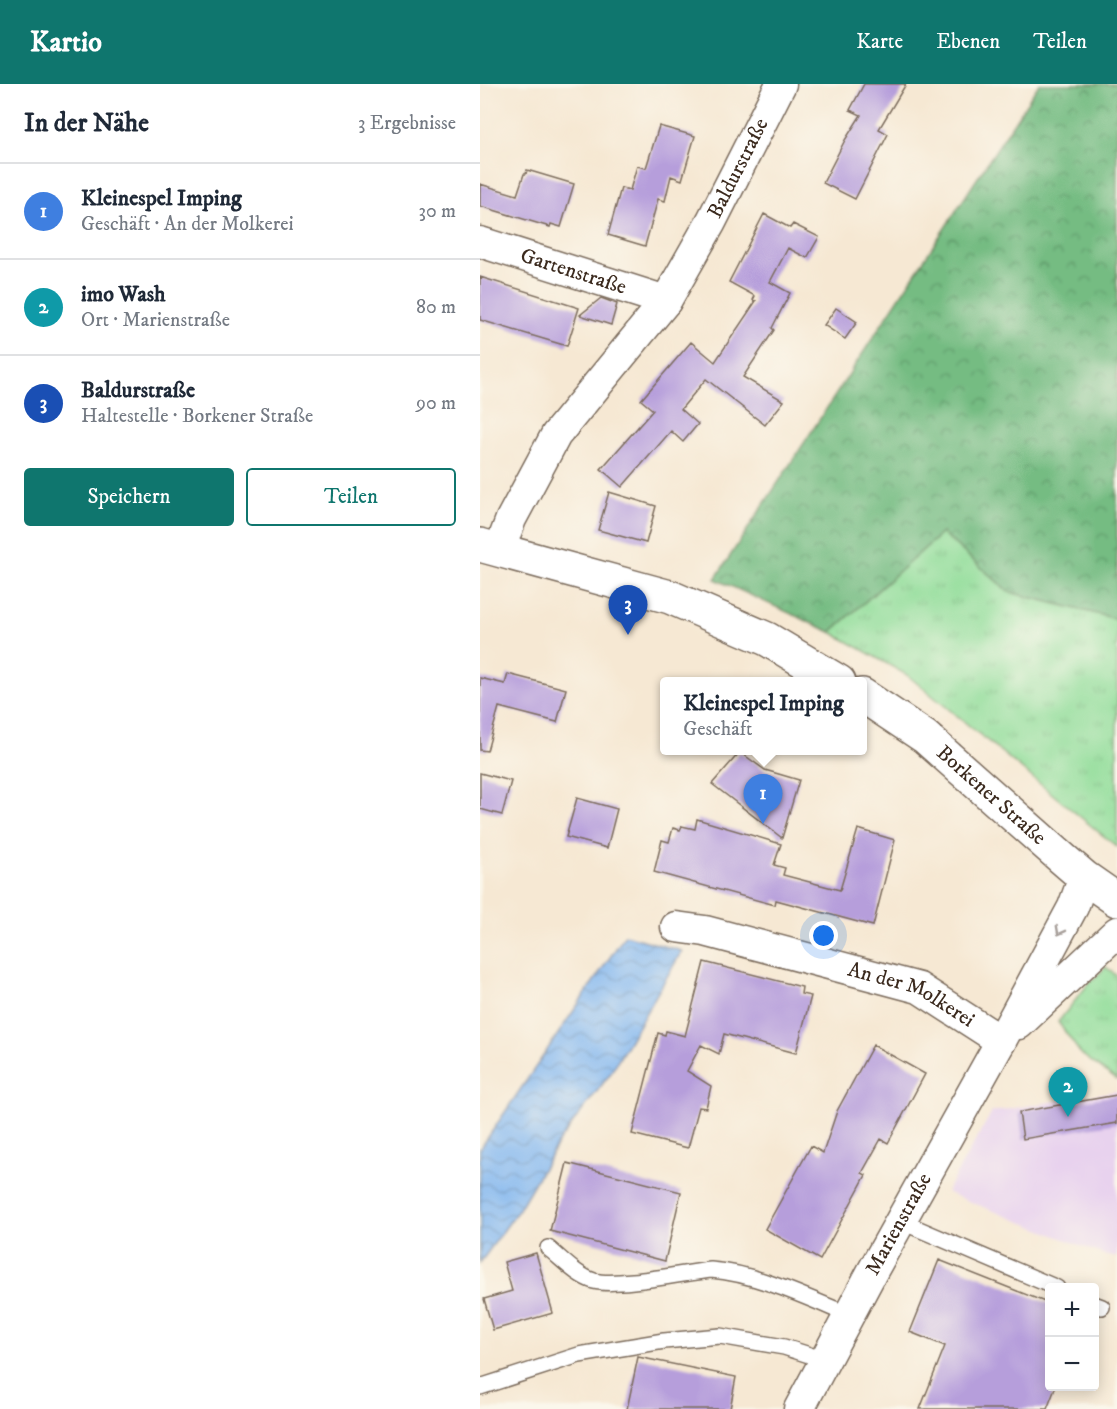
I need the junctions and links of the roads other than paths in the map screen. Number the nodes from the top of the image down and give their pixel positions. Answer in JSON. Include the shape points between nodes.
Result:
{"nodes":[{"id":1,"x":781,"y":84,"type":"edge"},
{"id":2,"x":480,"y":242,"type":"edge"},
{"id":3,"x":666,"y":301,"type":"junction"},
{"id":4,"x":489,"y":548,"type":"edge"},
{"id":5,"x":832,"y":677,"type":"edge"},
{"id":6,"x":867,"y":698,"type":"edge"},
{"id":7,"x":1084,"y":878,"type":"junction"},
{"id":8,"x":1117,"y":900,"type":"edge"},
{"id":9,"x":676,"y":927,"type":"dead end"},
{"id":10,"x":1117,"y":932,"type":"edge"},
{"id":11,"x":1001,"y":1041,"type":"junction"},
{"id":12,"x":900,"y":1221,"type":"junction"},
{"id":13,"x":548,"y":1248,"type":"dead end"},
{"id":14,"x":1047,"y":1283,"type":"edge"},
{"id":15,"x":849,"y":1315,"type":"junction"},
{"id":16,"x":825,"y":1360,"type":"junction"},
{"id":17,"x":480,"y":1387,"type":"edge"},
{"id":18,"x":799,"y":1409,"type":"edge"}],
"edges":[{"from":1,"to":3,"type":"street","name":"Baldurstraße"},
{"from":2,"to":3,"type":"street","name":"Gartenstraße"},
{"from":3,"to":4,"type":"street","name":"Baldurstraße","via":[[556,435],[515,512]]},
{"from":4,"to":5,"type":"main road","via":[[670,597],[767,639]]},
{"from":6,"to":7,"type":"main road","name":"Borkener Straße","via":[[925,737]]},
{"from":7,"to":8,"type":"main road","name":"Borkener Straße"},
{"from":7,"to":11,"type":"street","name":"Marienstraße","one_way":true,"via":[[1073,907]]},
{"from":9,"to":11,"type":"street","name":"An der Molkerei","via":[[705,931],[919,988]]},
{"from":10,"to":11,"type":"street","name":"Marienstraße"},
{"from":11,"to":12,"type":"street","name":"Marienstraße"},
{"from":12,"to":14,"type":"lane"},
{"from":12,"to":15,"type":"street","name":"Marienstraße"},
{"from":13,"to":15,"type":"lane","via":[[596,1281],[725,1270]]},
{"from":15,"to":16,"type":"street","name":"Marienstraße"},
{"from":16,"to":17,"type":"lane","via":[[784,1347],[720,1335],[579,1355]]},
{"from":16,"to":18,"type":"street","name":"Marienstraße"}]}
